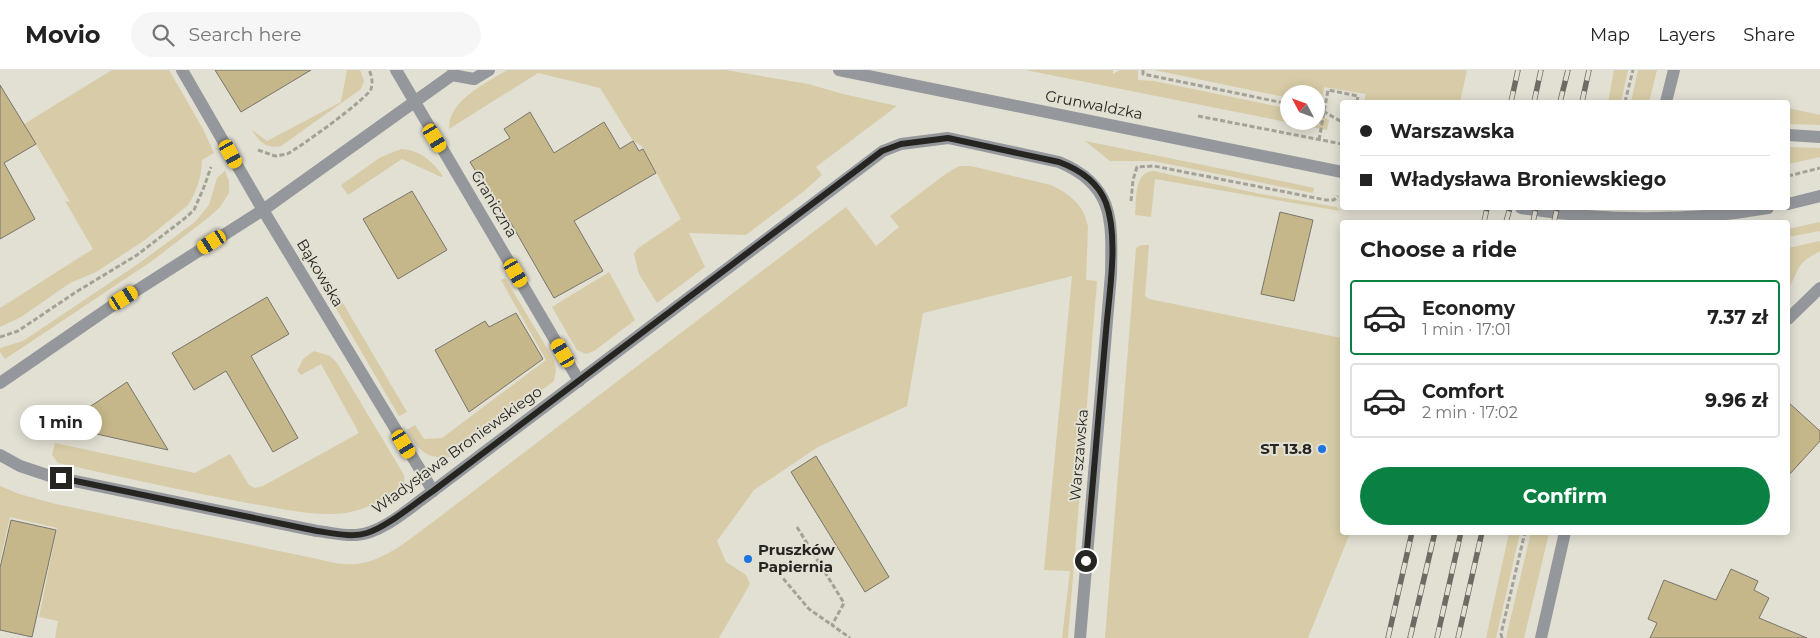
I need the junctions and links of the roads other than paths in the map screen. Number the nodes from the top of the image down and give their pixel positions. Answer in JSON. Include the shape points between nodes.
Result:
{"nodes":[{"id":1,"x":182,"y":70,"type":"edge"},
{"id":2,"x":396,"y":70,"type":"edge"},
{"id":3,"x":489,"y":70,"type":"edge"},
{"id":4,"x":839,"y":70,"type":"edge"},
{"id":5,"x":1674,"y":70,"type":"edge"},
{"id":6,"x":453,"y":73,"type":"edge"},
{"id":7,"x":1666,"y":100,"type":"edge"},
{"id":8,"x":415,"y":103,"type":"junction"},
{"id":9,"x":1790,"y":135,"type":"edge"},
{"id":10,"x":1820,"y":137,"type":"edge"},
{"id":11,"x":866,"y":162,"type":"joint"},
{"id":12,"x":1340,"y":172,"type":"edge"},
{"id":13,"x":1820,"y":196,"type":"edge"},
{"id":14,"x":1790,"y":204,"type":"edge"},
{"id":15,"x":263,"y":210,"type":"junction"},
{"id":16,"x":1535,"y":210,"type":"edge"},
{"id":17,"x":1753,"y":210,"type":"edge"},
{"id":18,"x":1820,"y":288,"type":"edge"},
{"id":19,"x":1790,"y":317,"type":"edge"},
{"id":20,"x":579,"y":381,"type":"junction"},
{"id":21,"x":0,"y":383,"type":"edge"},
{"id":22,"x":0,"y":455,"type":"edge"},
{"id":23,"x":433,"y":491,"type":"junction"},
{"id":24,"x":1565,"y":535,"type":"edge"},
{"id":25,"x":1080,"y":638,"type":"edge"},
{"id":26,"x":1541,"y":638,"type":"edge"}],
"edges":[{"from":1,"to":15,"type":"street","name":"Bąkowska"},
{"from":2,"to":8,"type":"street","name":"Graniczna"},
{"from":3,"to":6,"type":"street","via":[[474,79]]},
{"from":4,"to":12,"type":"street","name":"Grunwaldzka"},
{"from":5,"to":7,"type":"street"},
{"from":6,"to":8,"type":"street"},
{"from":8,"to":15,"type":"street"},
{"from":8,"to":20,"type":"street","name":"Graniczna"},
{"from":9,"to":10,"type":"street"},
{"from":11,"to":20,"type":"street","name":"Władysława Broniewskiego"},
{"from":11,"to":25,"type":"street","name":"Warszawska","via":[[901,144],[948,138],[1042,157],[1075,168],[1106,202],[1111,224],[1111,274]]},
{"from":13,"to":14,"type":"street"},
{"from":15,"to":21,"type":"street","via":[[109,308]]},
{"from":15,"to":23,"type":"street","name":"Bąkowska"},
{"from":16,"to":17,"type":"street","via":[[1620,218],[1707,216]]},
{"from":18,"to":19,"type":"street"},
{"from":20,"to":23,"type":"street","name":"Władysława Broniewskiego"},
{"from":22,"to":23,"type":"street","name":"Władysława Broniewskiego","via":[[50,476],[317,531],[354,535],[375,530]]},
{"from":24,"to":26,"type":"street"}]}
